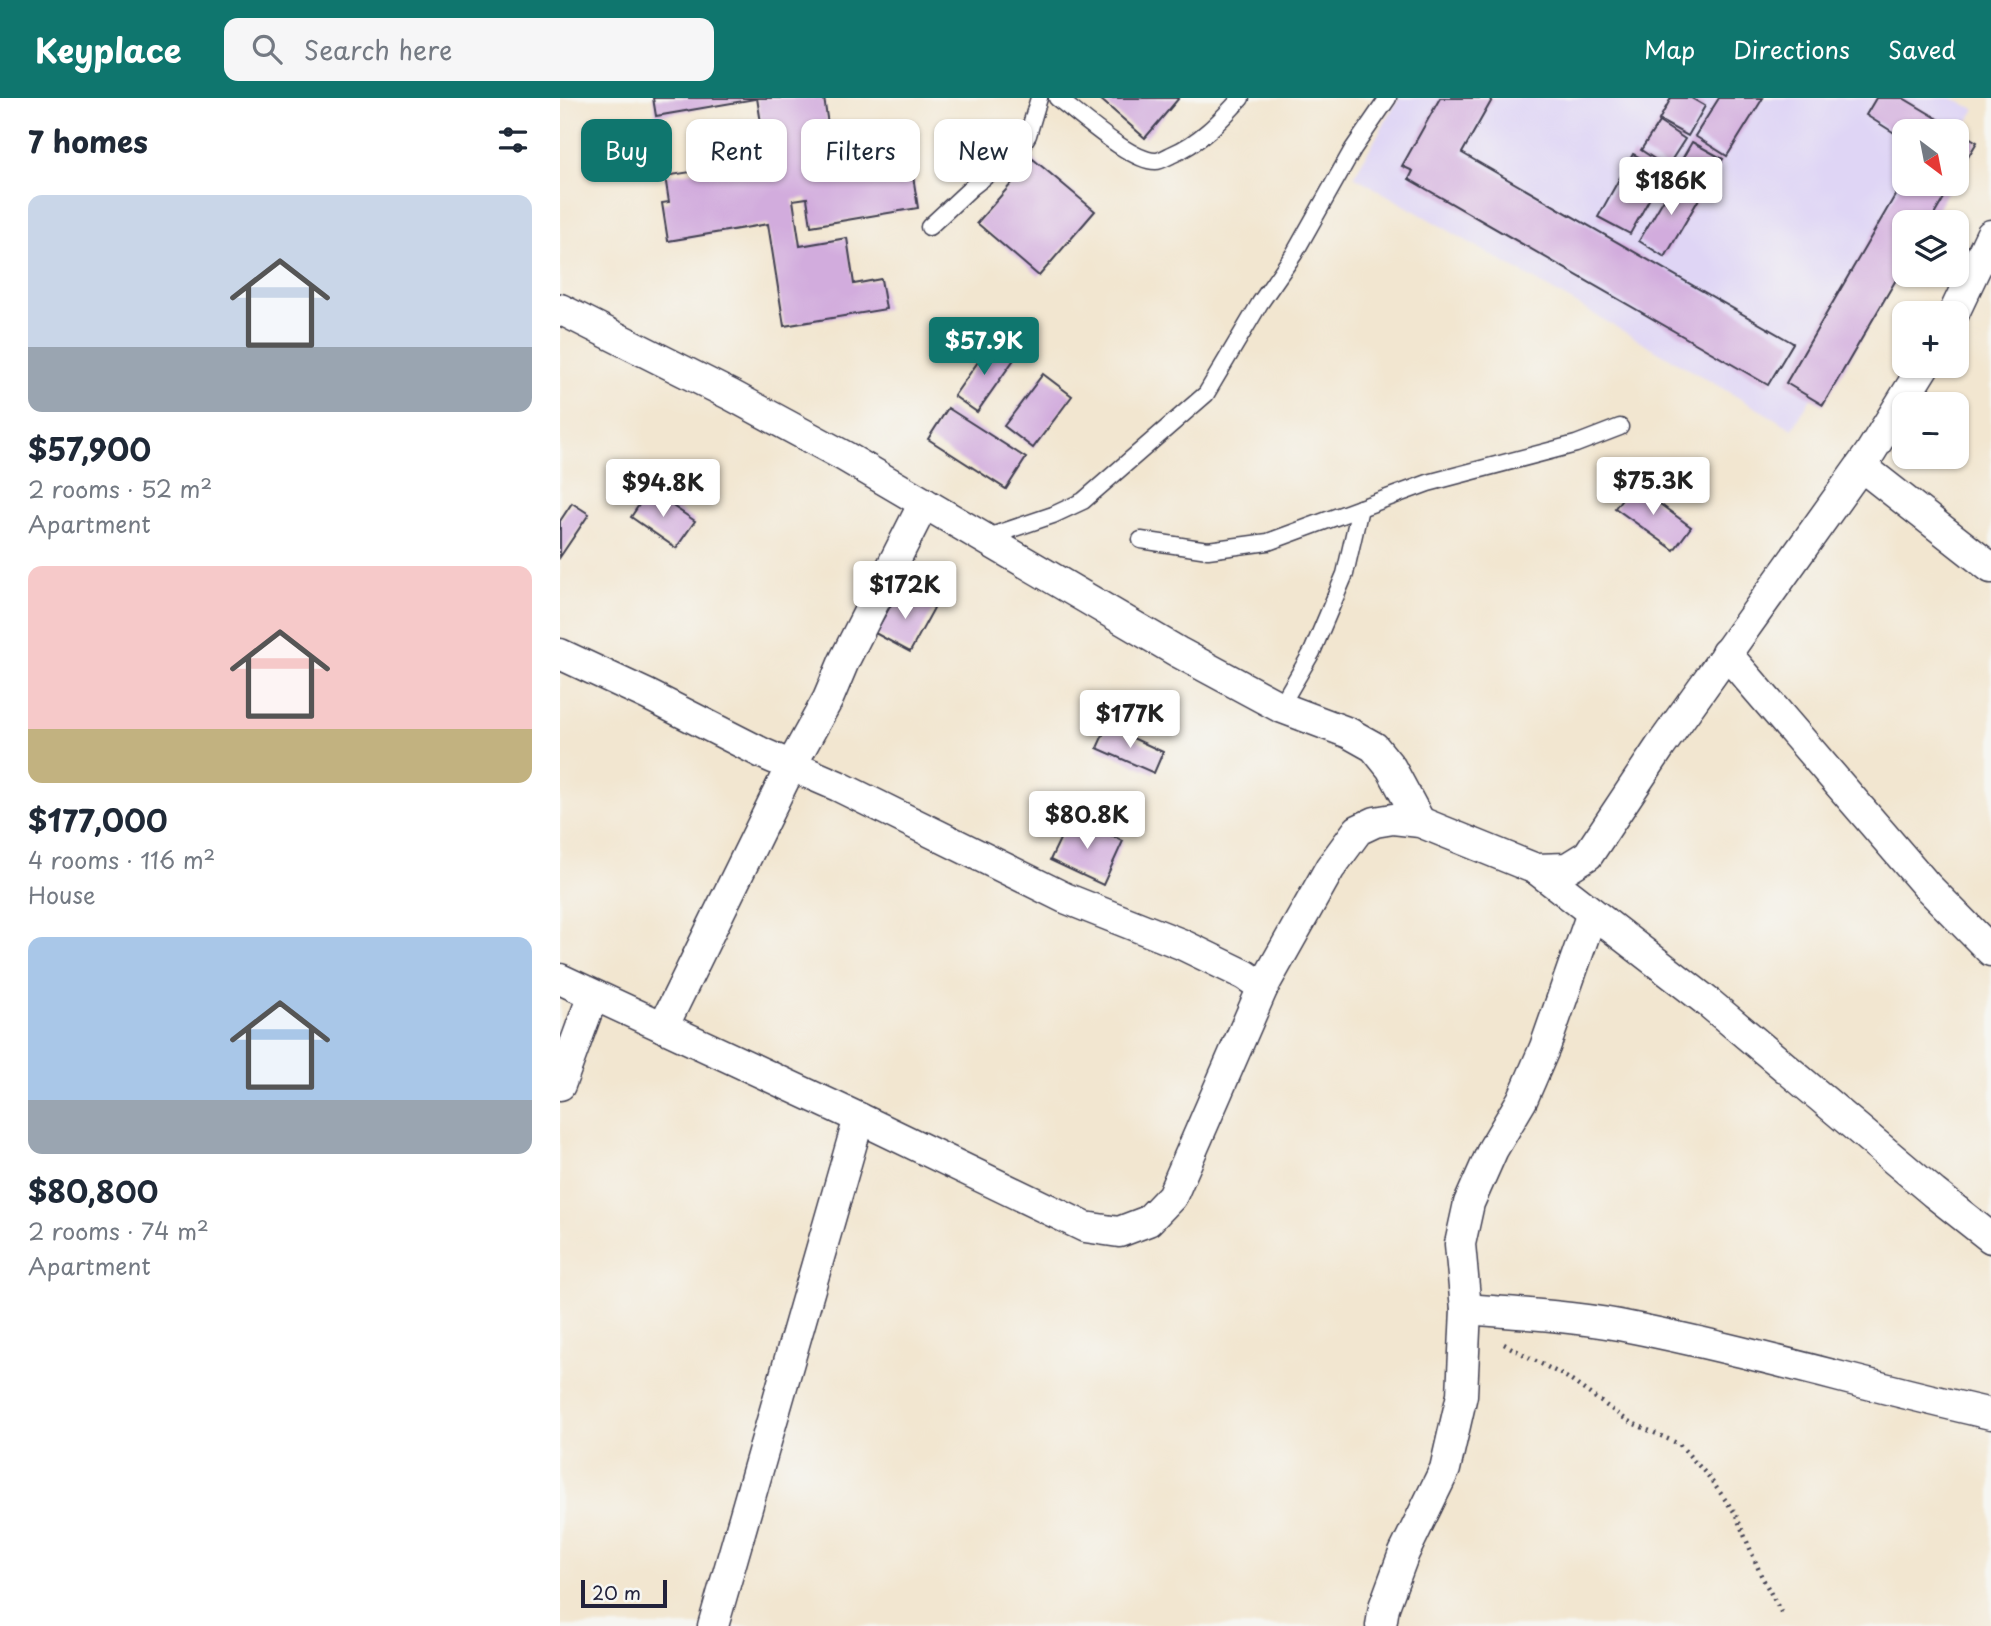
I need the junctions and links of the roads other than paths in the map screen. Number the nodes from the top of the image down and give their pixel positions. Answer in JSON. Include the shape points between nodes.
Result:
{"nodes":[{"id":1,"x":1039,"y":98,"type":"edge"},
{"id":2,"x":1057,"y":98,"type":"edge"},
{"id":3,"x":1241,"y":98,"type":"edge"},
{"id":4,"x":1388,"y":98,"type":"edge"},
{"id":5,"x":929,"y":227,"type":"dead end"},
{"id":6,"x":1991,"y":235,"type":"edge"},
{"id":7,"x":1960,"y":301,"type":"edge"},
{"id":8,"x":560,"y":309,"type":"edge"},
{"id":9,"x":1916,"y":378,"type":"edge"},
{"id":10,"x":1620,"y":427,"type":"dead end"},
{"id":11,"x":1861,"y":466,"type":"junction"},
{"id":12,"x":924,"y":503,"type":"junction"},
{"id":13,"x":1360,"y":508,"type":"junction"},
{"id":14,"x":985,"y":538,"type":"junction"},
{"id":15,"x":1141,"y":540,"type":"dead end"},
{"id":16,"x":1991,"y":568,"type":"edge"},
{"id":17,"x":1726,"y":653,"type":"junction"},
{"id":18,"x":560,"y":654,"type":"edge"},
{"id":19,"x":1280,"y":707,"type":"junction"},
{"id":20,"x":791,"y":766,"type":"junction"},
{"id":21,"x":1420,"y":822,"type":"junction"},
{"id":22,"x":1536,"y":869,"type":"junction"},
{"id":23,"x":1592,"y":913,"type":"junction"},
{"id":24,"x":1991,"y":951,"type":"edge"},
{"id":25,"x":560,"y":979,"type":"edge"},
{"id":26,"x":1263,"y":987,"type":"junction"},
{"id":27,"x":593,"y":995,"type":"junction"},
{"id":28,"x":663,"y":1027,"type":"junction"},
{"id":29,"x":560,"y":1085,"type":"edge"},
{"id":30,"x":859,"y":1118,"type":"junction"},
{"id":31,"x":1991,"y":1238,"type":"edge"},
{"id":32,"x":1466,"y":1309,"type":"junction"},
{"id":33,"x":1991,"y":1414,"type":"edge"},
{"id":34,"x":713,"y":1626,"type":"edge"},
{"id":35,"x":1381,"y":1626,"type":"edge"}],
"edges":[{"from":1,"to":5,"type":"lane","via":[[1019,150]]},
{"from":2,"to":3,"type":"lane","via":[[1137,156],[1156,161],[1210,131]]},
{"from":4,"to":14,"type":"lane","via":[[1206,394],[1083,501]]},
{"from":6,"to":7,"type":"street"},
{"from":8,"to":12,"type":"street","via":[[732,395]]},
{"from":9,"to":11,"type":"street"},
{"from":10,"to":13,"type":"lane"},
{"from":11,"to":16,"type":"street"},
{"from":11,"to":17,"type":"street"},
{"from":12,"to":14,"type":"street"},
{"from":12,"to":20,"type":"street"},
{"from":13,"to":15,"type":"lane","via":[[1268,542],[1208,550]]},
{"from":13,"to":19,"type":"lane","via":[[1345,574],[1312,652]]},
{"from":14,"to":19,"type":"street"},
{"from":17,"to":22,"type":"street","via":[[1588,855],[1567,867]]},
{"from":17,"to":24,"type":"street","via":[[1927,886]]},
{"from":18,"to":20,"type":"street"},
{"from":19,"to":21,"type":"street","via":[[1374,747],[1391,768]]},
{"from":20,"to":26,"type":"street","via":[[1065,898],[1212,959]]},
{"from":20,"to":28,"type":"street"},
{"from":21,"to":22,"type":"street"},
{"from":21,"to":26,"type":"street","via":[[1375,822],[1358,830],[1330,868]]},
{"from":22,"to":23,"type":"street"},
{"from":23,"to":31,"type":"street","via":[[1709,1003]]},
{"from":23,"to":32,"type":"street","via":[[1545,1047],[1469,1203],[1460,1244]]},
{"from":25,"to":27,"type":"street"},
{"from":26,"to":30,"type":"street","via":[[1172,1196],[1148,1221],[1119,1233],[1085,1227]]},
{"from":27,"to":28,"type":"street"},
{"from":27,"to":29,"type":"street"},
{"from":28,"to":30,"type":"street"},
{"from":30,"to":34,"type":"street"},
{"from":32,"to":33,"type":"street","via":[[1618,1325]]},
{"from":32,"to":35,"type":"street","via":[[1462,1395],[1445,1469],[1404,1553]]}]}
